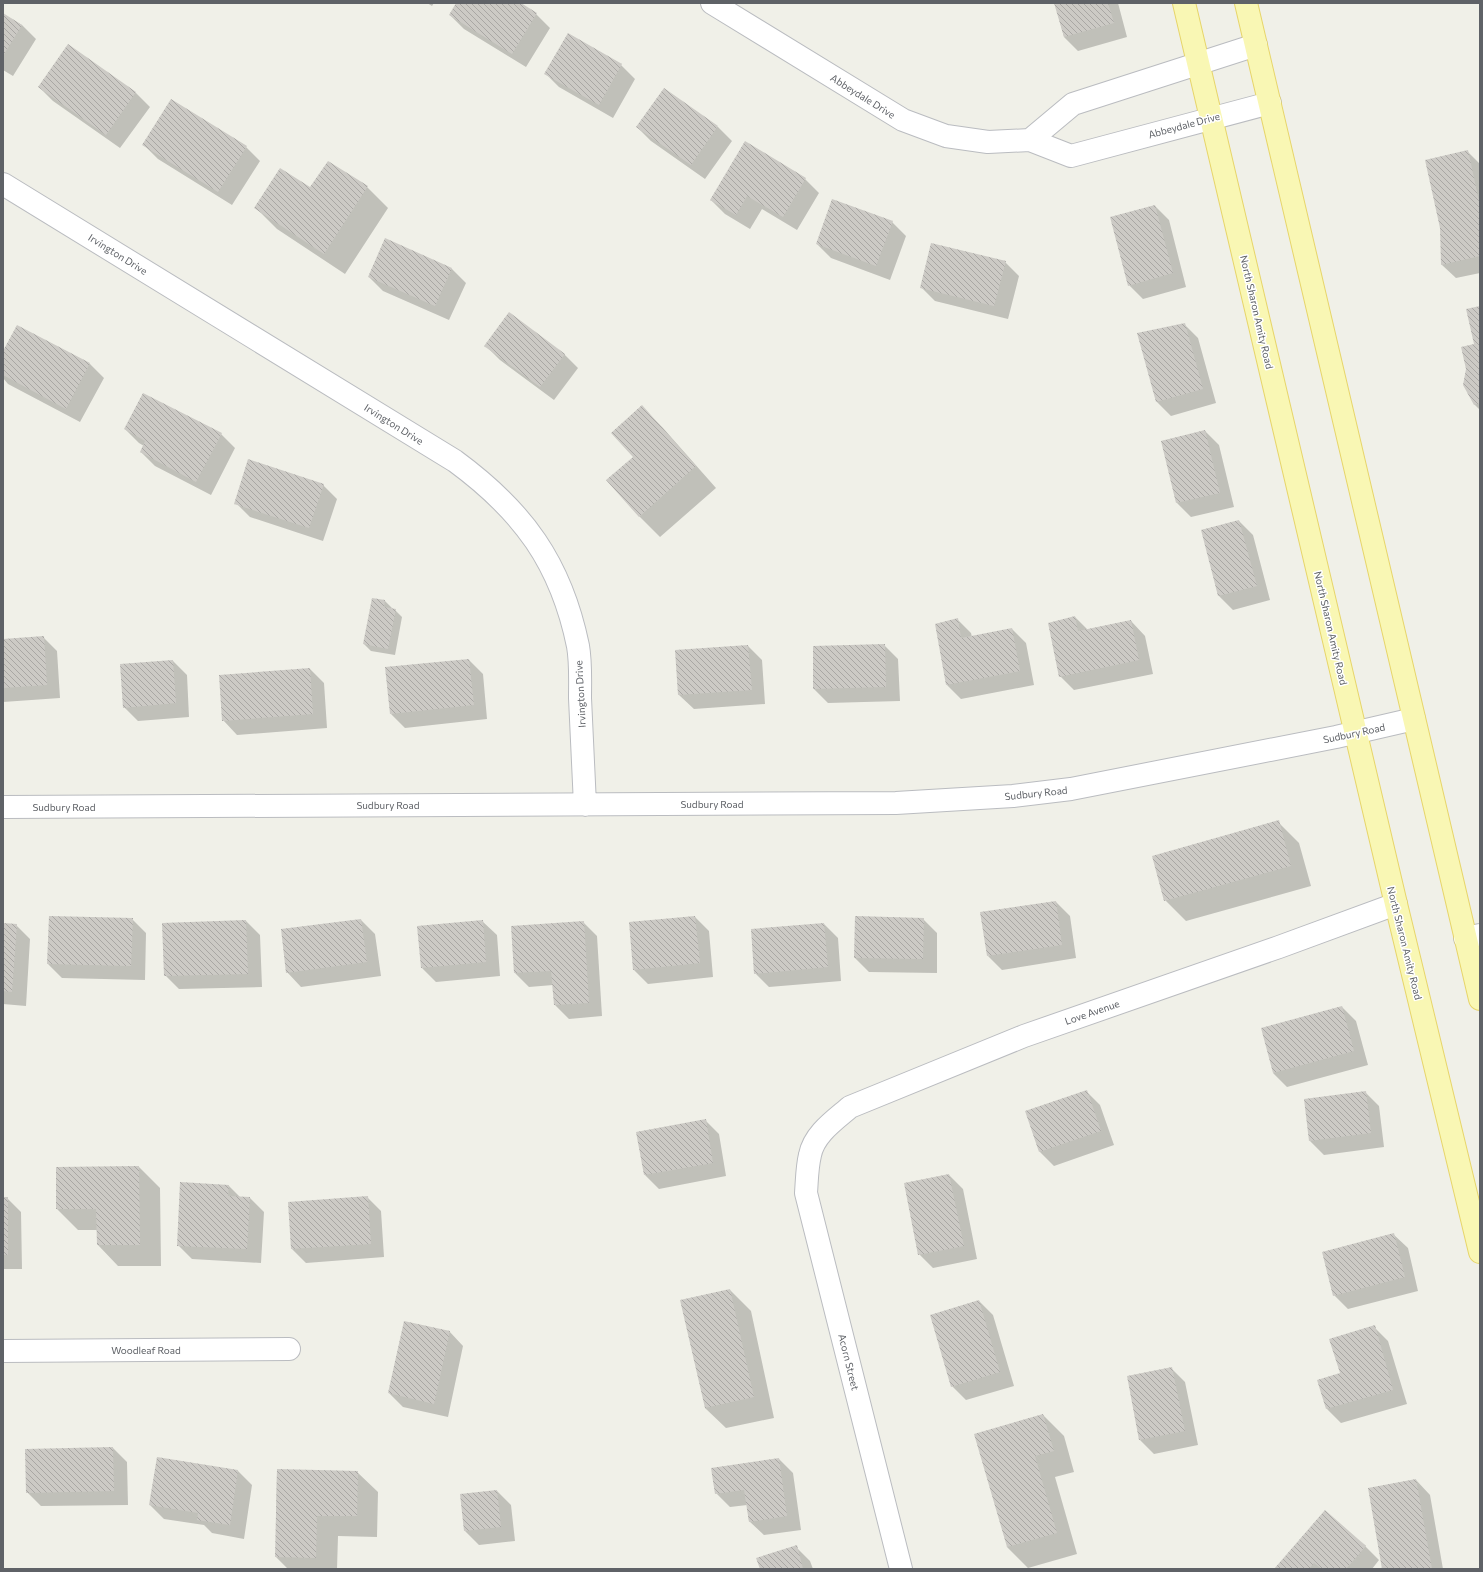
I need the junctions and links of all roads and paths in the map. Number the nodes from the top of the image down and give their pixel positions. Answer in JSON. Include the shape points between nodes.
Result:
{"nodes":[{"id":1,"x":712,"y":3,"type":"edge"},
{"id":2,"x":1184,"y":3,"type":"edge"},
{"id":3,"x":1246,"y":3,"type":"edge"},
{"id":4,"x":1256,"y":45,"type":"junction"},
{"id":5,"x":1198,"y":63,"type":"junction"},
{"id":6,"x":1270,"y":103,"type":"junction"},
{"id":7,"x":1211,"y":118,"type":"junction"},
{"id":8,"x":1030,"y":140,"type":"junction"},
{"id":9,"x":3,"y":184,"type":"edge"},
{"id":10,"x":1414,"y":720,"type":"junction"},
{"id":11,"x":1356,"y":733,"type":"junction"},
{"id":12,"x":585,"y":805,"type":"junction"},
{"id":13,"x":3,"y":807,"type":"edge"},
{"id":14,"x":1396,"y":904,"type":"junction"},
{"id":15,"x":1473,"y":936,"type":"edge"},
{"id":16,"x":1480,"y":999,"type":"edge"},
{"id":17,"x":810,"y":1154,"type":"joint"},
{"id":18,"x":1480,"y":1252,"type":"edge"},
{"id":19,"x":289,"y":1349,"type":"dead end"},
{"id":20,"x":3,"y":1351,"type":"edge"},
{"id":21,"x":901,"y":1569,"type":"edge"}],
"edges":[{"from":1,"to":8,"type":"street","name":"Abbeydale Drive","via":[[903,120],[946,136],[988,142]]},
{"from":2,"to":5,"type":"main road","name":"North Sharon Amity Road"},
{"from":3,"to":4,"type":"main road"},
{"from":4,"to":5,"type":"street"},
{"from":4,"to":6,"type":"main road"},
{"from":5,"to":7,"type":"main road","name":"North Sharon Amity Road"},
{"from":5,"to":8,"type":"street","via":[[1073,104]]},
{"from":6,"to":7,"type":"street","name":"Abbeydale Drive"},
{"from":6,"to":10,"type":"main road"},
{"from":7,"to":8,"type":"street","name":"Abbeydale Drive","via":[[1071,156]]},
{"from":7,"to":11,"type":"main road","name":"North Sharon Amity Road"},
{"from":9,"to":12,"type":"street","name":"Irvington Drive","via":[[455,461],[515,513],[548,559],[567,602],[578,648]]},
{"from":10,"to":11,"type":"street","name":"Sudbury Road"},
{"from":10,"to":15,"type":"main road"},
{"from":11,"to":12,"type":"street","name":"Sudbury Road","via":[[1071,789],[1013,796],[896,803]]},
{"from":11,"to":14,"type":"main road","name":"North Sharon Amity Road"},
{"from":12,"to":13,"type":"street","name":"Sudbury Road"},
{"from":14,"to":17,"type":"street","name":"Love Avenue","via":[[1024,1036],[850,1107],[826,1127]]},
{"from":14,"to":18,"type":"main road","name":"North Sharon Amity Road"},
{"from":15,"to":16,"type":"main road"},
{"from":17,"to":21,"type":"street","name":"Acorn Street","via":[[806,1193]]},
{"from":19,"to":20,"type":"street","name":"Woodleaf Road"}]}
